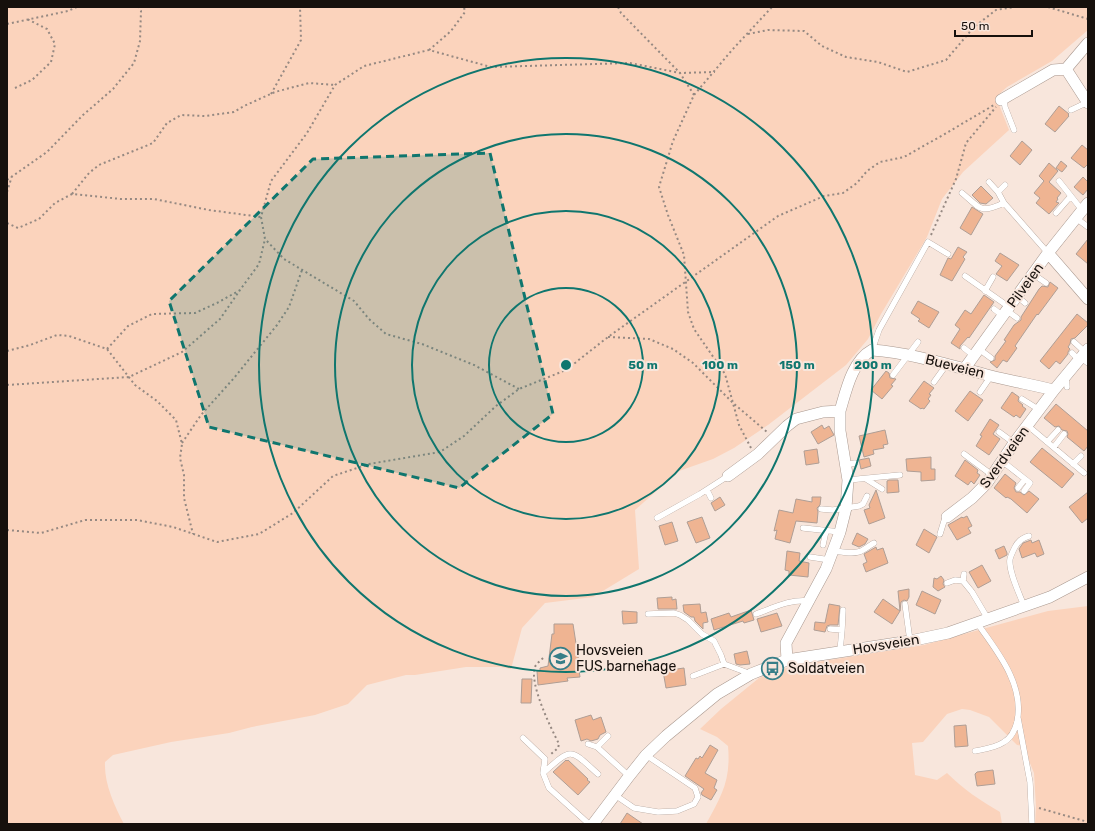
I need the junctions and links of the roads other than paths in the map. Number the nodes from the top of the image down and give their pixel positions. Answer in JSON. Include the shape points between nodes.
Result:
{"nodes":[{"id":1,"x":1088,"y":43,"type":"edge"},
{"id":2,"x":1066,"y":69,"type":"junction"},
{"id":3,"x":1003,"y":99,"type":"joint"},
{"id":4,"x":1088,"y":103,"type":"edge"},
{"id":5,"x":1071,"y":110,"type":"dead end"},
{"id":6,"x":1014,"y":130,"type":"dead end"},
{"id":7,"x":989,"y":182,"type":"dead end"},
{"id":8,"x":1059,"y":182,"type":"dead end"},
{"id":9,"x":1005,"y":185,"type":"dead end"},
{"id":10,"x":998,"y":192,"type":"junction"},
{"id":11,"x":962,"y":193,"type":"dead end"},
{"id":12,"x":1070,"y":197,"type":"junction"},
{"id":13,"x":1004,"y":203,"type":"junction"},
{"id":14,"x":1084,"y":207,"type":"edge"},
{"id":15,"x":1056,"y":213,"type":"dead end"},
{"id":16,"x":1088,"y":228,"type":"edge"},
{"id":17,"x":1048,"y":253,"type":"junction"},
{"id":18,"x":948,"y":254,"type":"dead end"},
{"id":19,"x":1033,"y":274,"type":"junction"},
{"id":20,"x":965,"y":276,"type":"dead end"},
{"id":21,"x":992,"y":277,"type":"dead end"},
{"id":22,"x":1046,"y":283,"type":"dead end"},
{"id":23,"x":985,"y":291,"type":"junction"},
{"id":24,"x":1086,"y":293,"type":"edge"},
{"id":25,"x":1003,"y":311,"type":"junction"},
{"id":26,"x":1017,"y":318,"type":"dead end"},
{"id":27,"x":918,"y":342,"type":"dead end"},
{"id":28,"x":1074,"y":342,"type":"dead end"},
{"id":29,"x":964,"y":348,"type":"dead end"},
{"id":30,"x":872,"y":350,"type":"junction"},
{"id":31,"x":977,"y":353,"type":"junction"},
{"id":32,"x":908,"y":355,"type":"junction"},
{"id":33,"x":1082,"y":356,"type":"edge"},
{"id":34,"x":991,"y":358,"type":"dead end"},
{"id":35,"x":947,"y":364,"type":"junction"},
{"id":36,"x":965,"y":368,"type":"junction"},
{"id":37,"x":893,"y":375,"type":"dead end"},
{"id":38,"x":1066,"y":375,"type":"junction"},
{"id":39,"x":991,"y":376,"type":"junction"},
{"id":40,"x":934,"y":382,"type":"dead end"},
{"id":41,"x":1067,"y":387,"type":"dead end"},
{"id":42,"x":1054,"y":390,"type":"junction"},
{"id":43,"x":980,"y":392,"type":"dead end"},
{"id":44,"x":1022,"y":399,"type":"dead end"},
{"id":45,"x":1038,"y":410,"type":"junction"},
{"id":46,"x":840,"y":411,"type":"junction"},
{"id":47,"x":1027,"y":425,"type":"junction"},
{"id":48,"x":1058,"y":430,"type":"dead end"},
{"id":49,"x":999,"y":432,"type":"dead end"},
{"id":50,"x":1064,"y":434,"type":"dead end"},
{"id":51,"x":1047,"y":442,"type":"junction"},
{"id":52,"x":1014,"y":443,"type":"junction"},
{"id":53,"x":1054,"y":447,"type":"junction"},
{"id":54,"x":964,"y":454,"type":"dead end"},
{"id":55,"x":1081,"y":456,"type":"dead end"},
{"id":56,"x":1002,"y":461,"type":"junction"},
{"id":57,"x":1074,"y":464,"type":"junction"},
{"id":58,"x":1084,"y":473,"type":"dead end"},
{"id":59,"x":900,"y":475,"type":"dead end"},
{"id":60,"x":992,"y":475,"type":"junction"},
{"id":61,"x":728,"y":476,"type":"joint"},
{"id":62,"x":866,"y":478,"type":"junction"},
{"id":63,"x":1025,"y":479,"type":"junction"},
{"id":64,"x":848,"y":480,"type":"junction"},
{"id":65,"x":1018,"y":488,"type":"dead end"},
{"id":66,"x":882,"y":489,"type":"dead end"},
{"id":67,"x":707,"y":490,"type":"junction"},
{"id":68,"x":1024,"y":491,"type":"dead end"},
{"id":69,"x":867,"y":496,"type":"dead end"},
{"id":70,"x":711,"y":498,"type":"dead end"},
{"id":71,"x":846,"y":508,"type":"junction"},
{"id":72,"x":821,"y":509,"type":"dead end"},
{"id":73,"x":657,"y":518,"type":"dead end"},
{"id":74,"x":947,"y":518,"type":"joint"},
{"id":75,"x":803,"y":528,"type":"dead end"},
{"id":76,"x":826,"y":531,"type":"junction"},
{"id":77,"x":840,"y":532,"type":"junction"},
{"id":78,"x":940,"y":534,"type":"dead end"},
{"id":79,"x":1029,"y":536,"type":"dead end"},
{"id":80,"x":874,"y":543,"type":"dead end"},
{"id":81,"x":823,"y":545,"type":"dead end"},
{"id":82,"x":832,"y":556,"type":"junction"},
{"id":83,"x":810,"y":557,"type":"dead end"},
{"id":84,"x":964,"y":574,"type":"dead end"},
{"id":85,"x":1088,"y":577,"type":"edge"},
{"id":86,"x":963,"y":581,"type":"junction"},
{"id":87,"x":947,"y":583,"type":"dead end"},
{"id":88,"x":808,"y":600,"type":"junction"},
{"id":89,"x":905,"y":604,"type":"dead end"},
{"id":90,"x":1024,"y":607,"type":"junction"},
{"id":91,"x":843,"y":610,"type":"dead end"},
{"id":92,"x":648,"y":614,"type":"dead end"},
{"id":93,"x":756,"y":614,"type":"dead end"},
{"id":94,"x":988,"y":619,"type":"junction"},
{"id":95,"x":977,"y":623,"type":"junction"},
{"id":96,"x":830,"y":629,"type":"dead end"},
{"id":97,"x":842,"y":630,"type":"junction"},
{"id":98,"x":910,"y":641,"type":"junction"},
{"id":99,"x":840,"y":651,"type":"junction"},
{"id":100,"x":787,"y":660,"type":"junction"},
{"id":101,"x":724,"y":664,"type":"junction"},
{"id":102,"x":751,"y":674,"type":"junction"},
{"id":103,"x":693,"y":676,"type":"dead end"},
{"id":104,"x":1018,"y":716,"type":"junction"},
{"id":105,"x":608,"y":736,"type":"dead end"},
{"id":106,"x":523,"y":738,"type":"dead end"},
{"id":107,"x":588,"y":744,"type":"dead end"},
{"id":108,"x":597,"y":747,"type":"junction"},
{"id":109,"x":975,"y":751,"type":"dead end"},
{"id":110,"x":646,"y":755,"type":"junction"},
{"id":111,"x":542,"y":773,"type":"junction"},
{"id":112,"x":598,"y":774,"type":"dead end"},
{"id":113,"x":629,"y":776,"type":"junction"},
{"id":114,"x":614,"y":795,"type":"junction"},
{"id":115,"x":589,"y":824,"type":"edge"},
{"id":116,"x":593,"y":824,"type":"edge"},
{"id":117,"x":1032,"y":824,"type":"edge"}],
"edges":[{"from":1,"to":2,"type":"street"},
{"from":2,"to":3,"type":"street","via":[[1053,70]]},
{"from":2,"to":4,"type":"street"},
{"from":3,"to":6,"type":"lane"},
{"from":4,"to":5,"type":"lane"},
{"from":7,"to":10,"type":"lane"},
{"from":8,"to":12,"type":"lane"},
{"from":9,"to":10,"type":"lane"},
{"from":10,"to":13,"type":"lane"},
{"from":11,"to":13,"type":"lane","via":[[983,209],[990,210]]},
{"from":12,"to":14,"type":"lane"},
{"from":12,"to":15,"type":"lane"},
{"from":13,"to":17,"type":"lane"},
{"from":14,"to":16,"type":"lane"},
{"from":14,"to":17,"type":"street","name":"Pilveien"},
{"from":17,"to":19,"type":"street","name":"Pilveien"},
{"from":17,"to":24,"type":"street"},
{"from":18,"to":30,"type":"lane","via":[[928,242],[879,330]]},
{"from":19,"to":22,"type":"lane"},
{"from":19,"to":25,"type":"street","name":"Pilveien","via":[[1021,300]]},
{"from":20,"to":23,"type":"lane"},
{"from":21,"to":23,"type":"lane"},
{"from":23,"to":25,"type":"lane"},
{"from":25,"to":26,"type":"lane"},
{"from":25,"to":31,"type":"street","name":"Pilveien"},
{"from":27,"to":32,"type":"lane"},
{"from":28,"to":33,"type":"lane"},
{"from":29,"to":31,"type":"lane"},
{"from":30,"to":32,"type":"street","name":"Bueveien"},
{"from":30,"to":46,"type":"street","via":[[856,368]]},
{"from":31,"to":34,"type":"lane"},
{"from":31,"to":36,"type":"street","name":"Pilveien"},
{"from":32,"to":35,"type":"street","name":"Bueveien"},
{"from":32,"to":37,"type":"lane"},
{"from":33,"to":38,"type":"street"},
{"from":35,"to":36,"type":"street","name":"Bueveien"},
{"from":35,"to":40,"type":"lane"},
{"from":36,"to":39,"type":"street","name":"Bueveien"},
{"from":38,"to":41,"type":"lane"},
{"from":38,"to":42,"type":"street"},
{"from":39,"to":42,"type":"street","name":"Bueveien"},
{"from":39,"to":43,"type":"lane"},
{"from":42,"to":45,"type":"street","name":"Sverdveien"},
{"from":44,"to":45,"type":"lane"},
{"from":45,"to":47,"type":"street","name":"Sverdveien"},
{"from":46,"to":61,"type":"street","via":[[823,412],[796,419],[758,454]]},
{"from":46,"to":64,"type":"street","via":[[840,431],[850,464]]},
{"from":47,"to":51,"type":"lane"},
{"from":47,"to":52,"type":"street","name":"Sverdveien"},
{"from":48,"to":51,"type":"lane"},
{"from":49,"to":52,"type":"lane"},
{"from":50,"to":53,"type":"lane"},
{"from":51,"to":53,"type":"lane"},
{"from":52,"to":56,"type":"street","name":"Sverdveien"},
{"from":53,"to":57,"type":"lane"},
{"from":54,"to":60,"type":"lane"},
{"from":55,"to":57,"type":"lane"},
{"from":56,"to":60,"type":"street","name":"Sverdveien"},
{"from":56,"to":63,"type":"lane"},
{"from":57,"to":58,"type":"lane"},
{"from":59,"to":62,"type":"lane"},
{"from":60,"to":74,"type":"street","name":"Sverdveien","via":[[964,508]]},
{"from":61,"to":67,"type":"lane"},
{"from":62,"to":64,"type":"lane"},
{"from":62,"to":66,"type":"lane"},
{"from":63,"to":65,"type":"lane"},
{"from":63,"to":68,"type":"lane","via":[[1030,483]]},
{"from":64,"to":71,"type":"street"},
{"from":67,"to":70,"type":"lane"},
{"from":67,"to":73,"type":"lane"},
{"from":69,"to":71,"type":"lane","via":[[863,504]]},
{"from":71,"to":72,"type":"lane"},
{"from":71,"to":77,"type":"street"},
{"from":74,"to":78,"type":"lane"},
{"from":75,"to":76,"type":"lane"},
{"from":76,"to":77,"type":"lane"},
{"from":76,"to":81,"type":"lane"},
{"from":77,"to":82,"type":"street"},
{"from":79,"to":90,"type":"lane","via":[[1023,537],[1016,544],[1010,560]]},
{"from":80,"to":82,"type":"lane","via":[[862,551]]},
{"from":82,"to":83,"type":"lane"},
{"from":82,"to":88,"type":"street","via":[[820,583]]},
{"from":84,"to":86,"type":"lane"},
{"from":85,"to":90,"type":"street","name":"Hovsveien"},
{"from":86,"to":87,"type":"lane"},
{"from":86,"to":94,"type":"lane"},
{"from":88,"to":93,"type":"lane","via":[[799,600]]},
{"from":88,"to":100,"type":"street","via":[[786,643]]},
{"from":89,"to":98,"type":"lane"},
{"from":90,"to":94,"type":"street","name":"Hovsveien"},
{"from":91,"to":97,"type":"lane"},
{"from":92,"to":101,"type":"lane","via":[[674,613],[688,620],[702,634],[714,641]]},
{"from":94,"to":95,"type":"street","name":"Hovsveien"},
{"from":95,"to":98,"type":"street","name":"Hovsveien"},
{"from":95,"to":104,"type":"lane","via":[[1010,673],[1017,691]]},
{"from":96,"to":97,"type":"lane"},
{"from":97,"to":99,"type":"lane"},
{"from":98,"to":99,"type":"street","name":"Hovsveien"},
{"from":99,"to":100,"type":"street","name":"Hovsveien"},
{"from":100,"to":102,"type":"street","name":"Hovsveien"},
{"from":101,"to":102,"type":"lane"},
{"from":101,"to":103,"type":"lane"},
{"from":102,"to":110,"type":"street","name":"Hovsveien","via":[[717,694]]},
{"from":104,"to":109,"type":"lane","via":[[1016,726],[1005,742]]},
{"from":104,"to":117,"type":"lane","via":[[1030,782]]},
{"from":105,"to":108,"type":"lane"},
{"from":106,"to":111,"type":"lane","via":[[545,759]]},
{"from":107,"to":108,"type":"lane"},
{"from":108,"to":113,"type":"lane"},
{"from":110,"to":113,"type":"street","name":"Hovsveien"},
{"from":110,"to":114,"type":"lane","via":[[695,788],[698,797],[694,804],[677,811],[658,812],[634,808]]},
{"from":111,"to":112,"type":"lane","via":[[561,756],[569,753],[576,755]]},
{"from":111,"to":115,"type":"lane","via":[[548,788]]},
{"from":113,"to":114,"type":"street","name":"Hovsveien"},
{"from":114,"to":116,"type":"street","name":"Hovsveien"}]}
